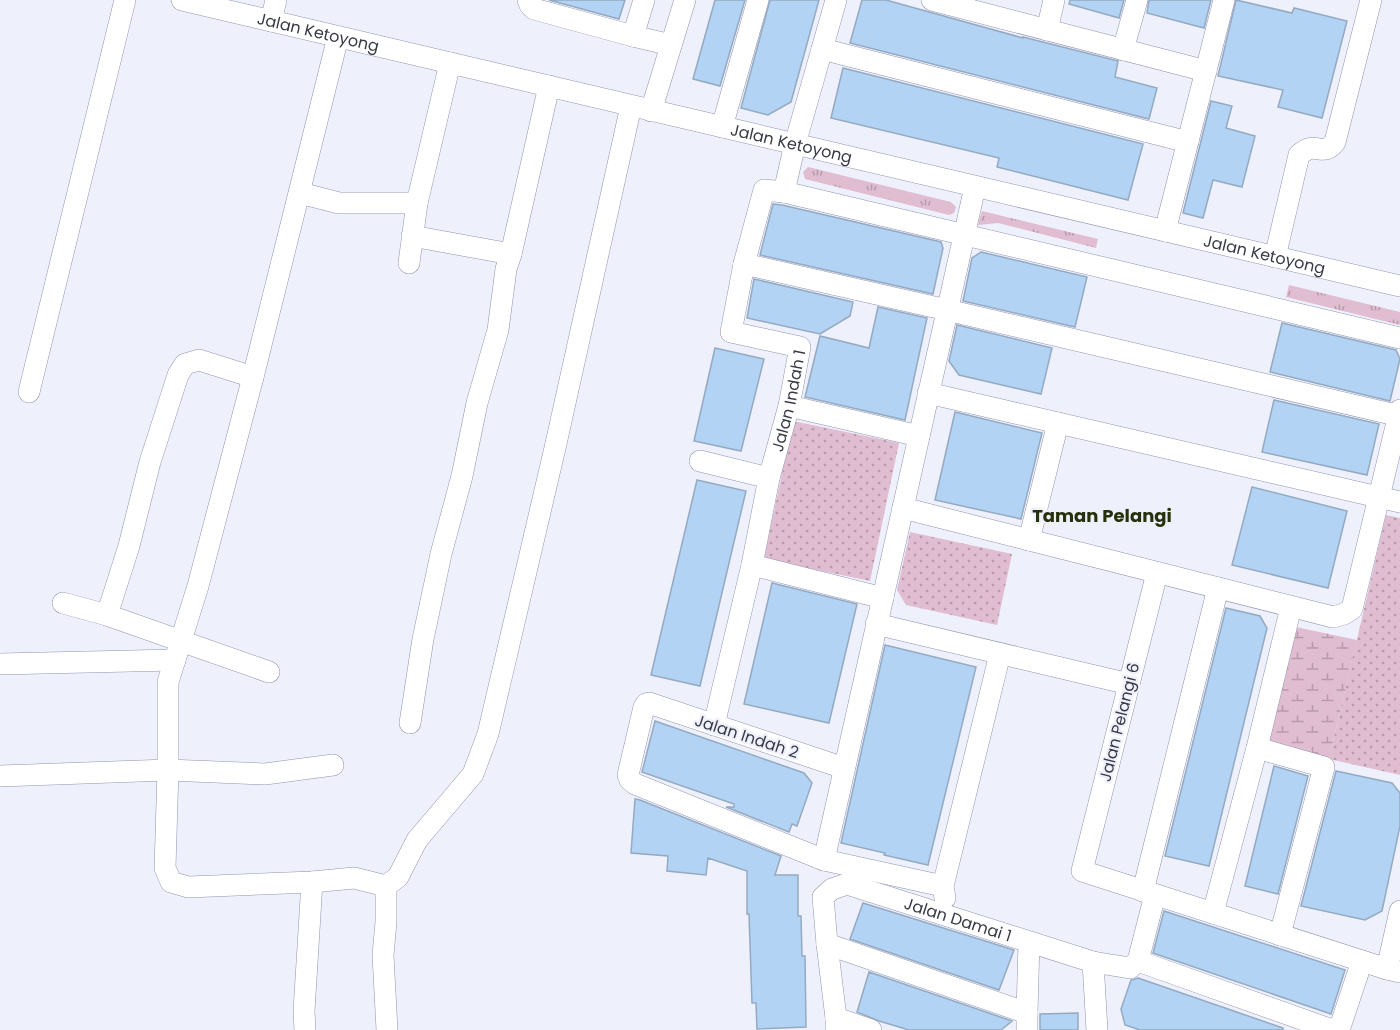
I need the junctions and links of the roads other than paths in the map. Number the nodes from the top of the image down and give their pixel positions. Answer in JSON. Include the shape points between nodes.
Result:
{"nodes":[{"id":1,"x":125,"y":0,"type":"edge"},
{"id":2,"x":182,"y":0,"type":"edge"},
{"id":3,"x":276,"y":0,"type":"edge"},
{"id":4,"x":528,"y":0,"type":"edge"},
{"id":5,"x":644,"y":0,"type":"edge"},
{"id":6,"x":685,"y":0,"type":"edge"},
{"id":7,"x":758,"y":0,"type":"edge"},
{"id":8,"x":836,"y":0,"type":"edge"},
{"id":9,"x":932,"y":0,"type":"edge"},
{"id":10,"x":1054,"y":0,"type":"edge"},
{"id":11,"x":1137,"y":0,"type":"edge"},
{"id":12,"x":1224,"y":0,"type":"edge"},
{"id":13,"x":1371,"y":0,"type":"edge"},
{"id":14,"x":272,"y":21,"type":"junction"},
{"id":15,"x":1047,"y":30,"type":"junction"},
{"id":16,"x":633,"y":36,"type":"junction"},
{"id":17,"x":338,"y":37,"type":"junction"},
{"id":18,"x":671,"y":45,"type":"junction"},
{"id":19,"x":822,"y":49,"type":"junction"},
{"id":20,"x":1123,"y":50,"type":"junction"},
{"id":21,"x":450,"y":63,"type":"junction"},
{"id":22,"x":1206,"y":71,"type":"junction"},
{"id":23,"x":549,"y":86,"type":"junction"},
{"id":24,"x":641,"y":108,"type":"junction"},
{"id":25,"x":722,"y":127,"type":"junction"},
{"id":26,"x":1188,"y":142,"type":"junction"},
{"id":27,"x":795,"y":144,"type":"junction"},
{"id":28,"x":975,"y":187,"type":"junction"},
{"id":29,"x":784,"y":192,"type":"junction"},
{"id":30,"x":300,"y":193,"type":"junction"},
{"id":31,"x":417,"y":203,"type":"junction"},
{"id":32,"x":1165,"y":231,"type":"junction"},
{"id":33,"x":964,"y":235,"type":"junction"},
{"id":34,"x":412,"y":236,"type":"junction"},
{"id":35,"x":511,"y":254,"type":"junction"},
{"id":36,"x":1275,"y":257,"type":"junction"},
{"id":37,"x":409,"y":263,"type":"dead end"},
{"id":38,"x":744,"y":264,"type":"junction"},
{"id":39,"x":1400,"y":286,"type":"edge"},
{"id":40,"x":947,"y":310,"type":"junction"},
{"id":41,"x":1400,"y":338,"type":"edge"},
{"id":42,"x":253,"y":376,"type":"junction"},
{"id":43,"x":29,"y":392,"type":"dead end"},
{"id":44,"x":928,"y":393,"type":"junction"},
{"id":45,"x":789,"y":406,"type":"junction"},
{"id":46,"x":1400,"y":414,"type":"edge"},
{"id":47,"x":1058,"y":423,"type":"junction"},
{"id":48,"x":919,"y":436,"type":"junction"},
{"id":49,"x":700,"y":461,"type":"dead end"},
{"id":50,"x":769,"y":478,"type":"junction"},
{"id":51,"x":1379,"y":498,"type":"junction"},
{"id":52,"x":1400,"y":502,"type":"edge"},
{"id":53,"x":903,"y":508,"type":"junction"},
{"id":54,"x":1029,"y":540,"type":"junction"},
{"id":55,"x":752,"y":565,"type":"junction"},
{"id":56,"x":1157,"y":573,"type":"junction"},
{"id":57,"x":1218,"y":588,"type":"junction"},
{"id":58,"x":883,"y":598,"type":"junction"},
{"id":59,"x":63,"y":603,"type":"dead end"},
{"id":60,"x":1291,"y":607,"type":"junction"},
{"id":61,"x":107,"y":615,"type":"junction"},
{"id":62,"x":876,"y":624,"type":"junction"},
{"id":63,"x":178,"y":650,"type":"junction"},
{"id":64,"x":1000,"y":654,"type":"junction"},
{"id":65,"x":0,"y":664,"type":"edge"},
{"id":66,"x":269,"y":672,"type":"dead end"},
{"id":67,"x":1129,"y":684,"type":"junction"},
{"id":68,"x":410,"y":723,"type":"dead end"},
{"id":69,"x":714,"y":725,"type":"junction"},
{"id":70,"x":1257,"y":748,"type":"junction"},
{"id":71,"x":333,"y":765,"type":"dead end"},
{"id":72,"x":844,"y":768,"type":"junction"},
{"id":73,"x":168,"y":770,"type":"junction"},
{"id":74,"x":0,"y":776,"type":"edge"},
{"id":75,"x":824,"y":860,"type":"junction"},
{"id":76,"x":312,"y":882,"type":"junction"},
{"id":77,"x":386,"y":886,"type":"junction"},
{"id":78,"x":943,"y":886,"type":"junction"},
{"id":79,"x":1149,"y":893,"type":"junction"},
{"id":80,"x":1400,"y":911,"type":"edge"},
{"id":81,"x":1213,"y":914,"type":"junction"},
{"id":82,"x":947,"y":916,"type":"junction"},
{"id":83,"x":1280,"y":935,"type":"junction"},
{"id":84,"x":1029,"y":942,"type":"junction"},
{"id":85,"x":827,"y":944,"type":"junction"},
{"id":86,"x":1138,"y":961,"type":"junction"},
{"id":87,"x":1362,"y":961,"type":"junction"},
{"id":88,"x":1094,"y":962,"type":"junction"},
{"id":89,"x":1394,"y":970,"type":"edge"},
{"id":90,"x":1027,"y":1022,"type":"edge"},
{"id":91,"x":836,"y":1024,"type":"edge"},
{"id":92,"x":305,"y":1030,"type":"edge"},
{"id":93,"x":387,"y":1030,"type":"edge"},
{"id":94,"x":871,"y":1030,"type":"edge"},
{"id":95,"x":1097,"y":1030,"type":"edge"},
{"id":96,"x":1332,"y":1030,"type":"edge"},
{"id":97,"x":1339,"y":1030,"type":"edge"}],
"edges":[{"from":1,"to":43,"type":"street"},
{"from":2,"to":14,"type":"street","name":"Jalan Ketoyong"},
{"from":3,"to":14,"type":"street"},
{"from":4,"to":16,"type":"street","via":[[534,9]]},
{"from":5,"to":16,"type":"street"},
{"from":6,"to":18,"type":"street"},
{"from":7,"to":25,"type":"street"},
{"from":8,"to":19,"type":"street"},
{"from":9,"to":15,"type":"street"},
{"from":10,"to":15,"type":"street"},
{"from":11,"to":20,"type":"street"},
{"from":12,"to":22,"type":"street"},
{"from":13,"to":36,"type":"street","via":[[1335,142],[1326,150],[1305,149],[1299,156]]},
{"from":14,"to":17,"type":"street","name":"Jalan Ketoyong"},
{"from":15,"to":20,"type":"street"},
{"from":16,"to":18,"type":"street"},
{"from":17,"to":21,"type":"street","name":"Jalan Ketoyong"},
{"from":17,"to":30,"type":"street"},
{"from":18,"to":24,"type":"street"},
{"from":19,"to":26,"type":"street"},
{"from":19,"to":27,"type":"street"},
{"from":20,"to":22,"type":"street"},
{"from":21,"to":23,"type":"street","name":"Jalan Ketoyong"},
{"from":21,"to":31,"type":"street"},
{"from":22,"to":26,"type":"street"},
{"from":23,"to":24,"type":"street","name":"Jalan Ketoyong"},
{"from":23,"to":35,"type":"street"},
{"from":24,"to":25,"type":"street","name":"Jalan Ketoyong"},
{"from":24,"to":77,"type":"street","via":[[488,734],[473,774],[417,840],[398,877]]},
{"from":25,"to":27,"type":"street","name":"Jalan Ketoyong"},
{"from":26,"to":32,"type":"street"},
{"from":27,"to":28,"type":"street","name":"Jalan Ketoyong"},
{"from":27,"to":29,"type":"street"},
{"from":28,"to":32,"type":"street","name":"Jalan Ketoyong"},
{"from":28,"to":33,"type":"street"},
{"from":29,"to":33,"type":"street"},
{"from":29,"to":38,"type":"street","name":"Jalan Indah 1","via":[[764,190]]},
{"from":30,"to":31,"type":"street","via":[[339,204]]},
{"from":30,"to":42,"type":"street"},
{"from":31,"to":34,"type":"street"},
{"from":32,"to":36,"type":"street","name":"Jalan Ketoyong"},
{"from":33,"to":40,"type":"street"},
{"from":33,"to":41,"type":"street"},
{"from":34,"to":35,"type":"street"},
{"from":34,"to":37,"type":"street"},
{"from":35,"to":68,"type":"street","via":[[498,330],[441,554]]},
{"from":36,"to":39,"type":"street","name":"Jalan Ketoyong"},
{"from":38,"to":40,"type":"street"},
{"from":38,"to":45,"type":"street","name":"Jalan Indah 1","via":[[731,332],[800,347]]},
{"from":40,"to":44,"type":"street"},
{"from":40,"to":46,"type":"street"},
{"from":42,"to":61,"type":"street","via":[[199,360],[181,369]]},
{"from":42,"to":63,"type":"street"},
{"from":44,"to":47,"type":"street"},
{"from":44,"to":48,"type":"street"},
{"from":45,"to":48,"type":"street"},
{"from":45,"to":50,"type":"street","name":"Jalan Indah 1"},
{"from":46,"to":51,"type":"street"},
{"from":47,"to":51,"type":"street"},
{"from":47,"to":54,"type":"street"},
{"from":48,"to":53,"type":"street"},
{"from":49,"to":50,"type":"street"},
{"from":50,"to":55,"type":"street","name":"Jalan Indah 1"},
{"from":51,"to":52,"type":"street"},
{"from":51,"to":60,"type":"street","via":[[1352,609],[1333,617]]},
{"from":53,"to":54,"type":"street"},
{"from":53,"to":58,"type":"street"},
{"from":54,"to":56,"type":"street"},
{"from":55,"to":58,"type":"street"},
{"from":55,"to":69,"type":"street","name":"Jalan Indah 1"},
{"from":56,"to":57,"type":"street"},
{"from":56,"to":67,"type":"street","name":"Jalan Pelangi 6"},
{"from":57,"to":60,"type":"street"},
{"from":57,"to":79,"type":"street"},
{"from":58,"to":62,"type":"street"},
{"from":59,"to":61,"type":"street"},
{"from":60,"to":70,"type":"street"},
{"from":61,"to":63,"type":"street"},
{"from":62,"to":64,"type":"street"},
{"from":62,"to":72,"type":"street"},
{"from":63,"to":65,"type":"street"},
{"from":63,"to":66,"type":"street"},
{"from":63,"to":73,"type":"street","via":[[168,682]]},
{"from":64,"to":67,"type":"street"},
{"from":64,"to":78,"type":"street"},
{"from":67,"to":79,"type":"street","name":"Jalan Pelangi 6","via":[[1082,871]]},
{"from":69,"to":72,"type":"street","name":"Jalan Indah 2"},
{"from":69,"to":75,"type":"street","name":"Jalan Indah 2","via":[[649,703],[644,707],[630,780]]},
{"from":70,"to":81,"type":"street"},
{"from":70,"to":83,"type":"street","via":[[1324,767]]},
{"from":71,"to":73,"type":"street","via":[[265,774]]},
{"from":72,"to":75,"type":"street"},
{"from":73,"to":74,"type":"street"},
{"from":73,"to":76,"type":"street","via":[[165,868],[171,882],[188,887]]},
{"from":75,"to":78,"type":"street"},
{"from":76,"to":77,"type":"street","via":[[354,878]]},
{"from":76,"to":92,"type":"street"},
{"from":77,"to":93,"type":"street","via":[[383,955]]},
{"from":78,"to":82,"type":"street"},
{"from":79,"to":81,"type":"street"},
{"from":79,"to":86,"type":"street"},
{"from":80,"to":89,"type":"street"},
{"from":81,"to":83,"type":"street"},
{"from":82,"to":84,"type":"street","name":"Jalan Damai 1"},
{"from":82,"to":85,"type":"street","name":"Jalan Damai 1","via":[[847,884],[823,897]]},
{"from":83,"to":87,"type":"street"},
{"from":84,"to":88,"type":"street","name":"Jalan Damai 1"},
{"from":84,"to":90,"type":"street"},
{"from":85,"to":90,"type":"street"},
{"from":85,"to":91,"type":"street"},
{"from":86,"to":88,"type":"street","name":"Jalan Damai 1","via":[[1130,968]]},
{"from":86,"to":96,"type":"street"},
{"from":87,"to":89,"type":"street"},
{"from":87,"to":97,"type":"street"},
{"from":88,"to":95,"type":"street"},
{"from":91,"to":94,"type":"street"}]}
